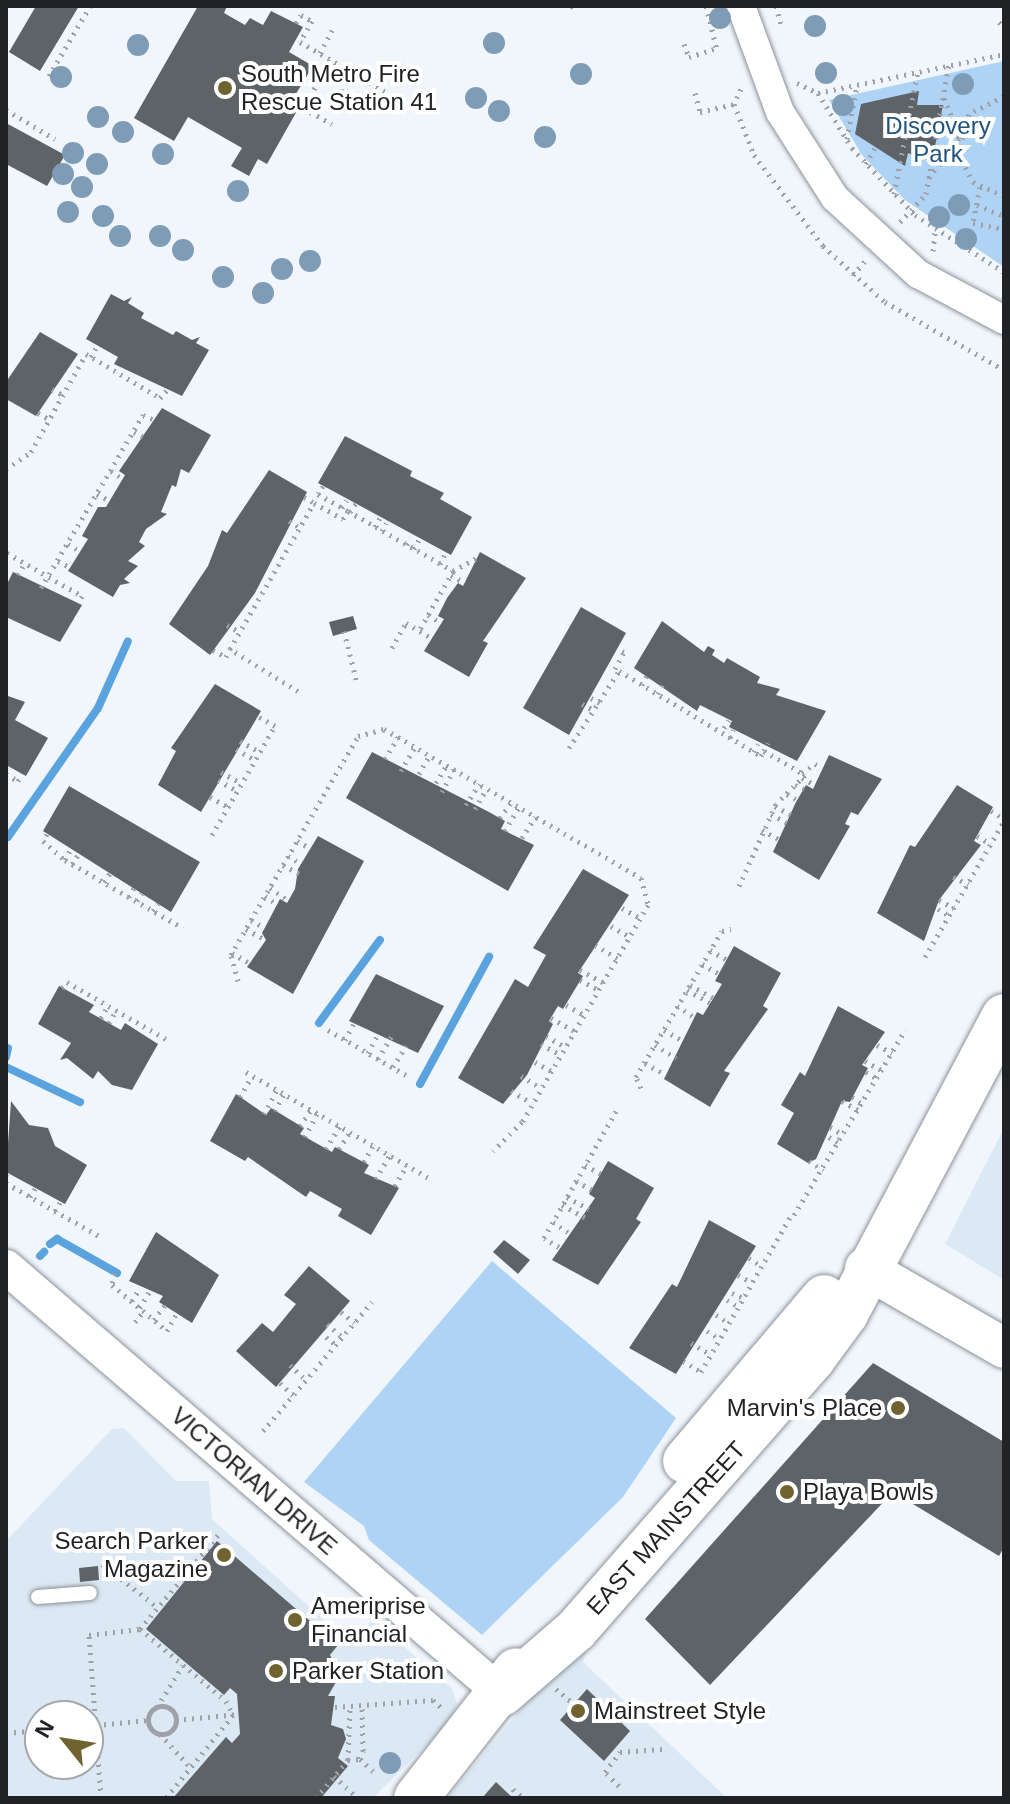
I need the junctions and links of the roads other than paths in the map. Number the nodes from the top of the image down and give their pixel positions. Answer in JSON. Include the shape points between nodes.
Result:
{"nodes":[{"id":1,"x":741,"y":6,"type":"edge"},
{"id":2,"x":1004,"y":320,"type":"edge"},
{"id":3,"x":1004,"y":1016,"type":"edge"},
{"id":4,"x":6,"y":1267,"type":"edge"},
{"id":5,"x":865,"y":1268,"type":"junction"},
{"id":6,"x":1004,"y":1348,"type":"edge"},
{"id":7,"x":90,"y":1593,"type":"dead end"},
{"id":8,"x":38,"y":1597,"type":"dead end"},
{"id":9,"x":502,"y":1694,"type":"junction"},
{"id":10,"x":416,"y":1798,"type":"edge"}],
"edges":[{"from":1,"to":2,"type":"street","via":[[780,112],[835,198],[918,274]]},
{"from":3,"to":5,"type":"main road","name":"EAST MAINSTREET"},
{"from":4,"to":9,"type":"street","name":"VICTORIAN DRIVE"},
{"from":5,"to":6,"type":"main road"},
{"from":5,"to":9,"type":"main road","name":"EAST MAINSTREET","via":[[846,1314],[782,1397],[576,1630]]},
{"from":7,"to":8,"type":"lane"},
{"from":9,"to":10,"type":"main road","name":"EAST MAINSTREET"}]}
